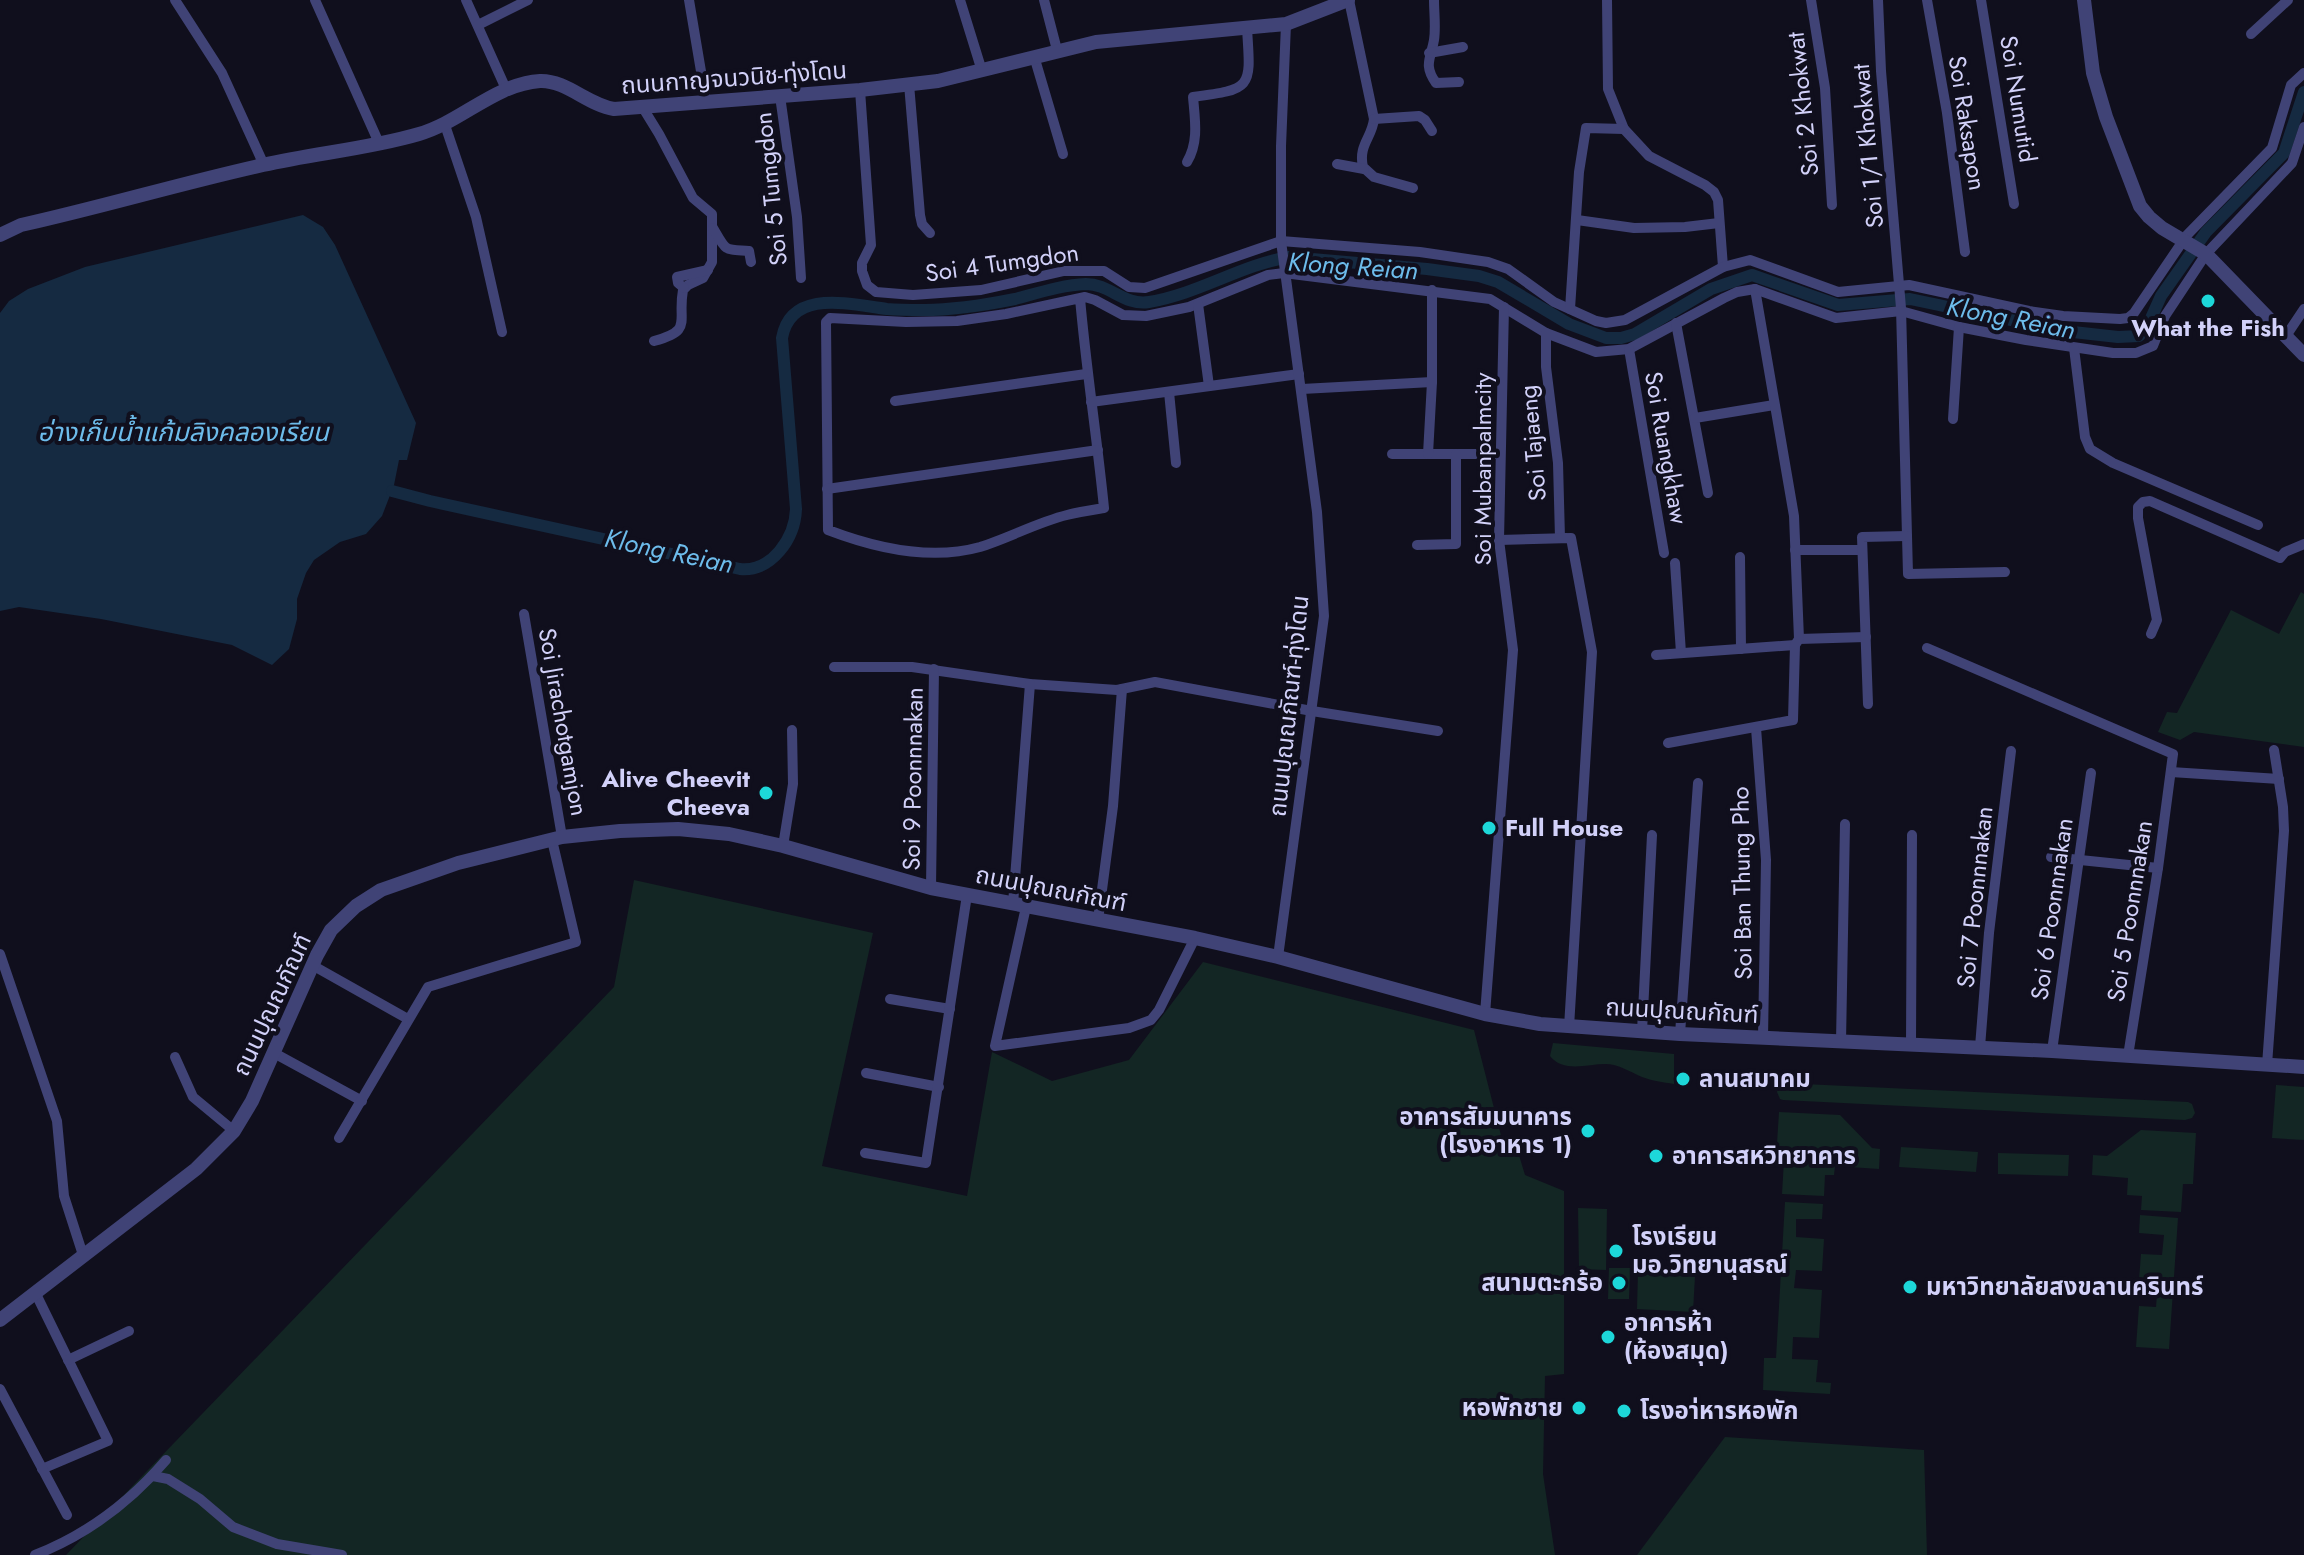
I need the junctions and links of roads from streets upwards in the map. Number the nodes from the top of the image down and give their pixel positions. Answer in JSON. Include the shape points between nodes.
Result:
{"nodes":[{"id":1,"x":175,"y":0,"type":"edge"},
{"id":2,"x":315,"y":0,"type":"edge"},
{"id":3,"x":466,"y":0,"type":"edge"},
{"id":4,"x":528,"y":0,"type":"edge"},
{"id":5,"x":689,"y":0,"type":"edge"},
{"id":6,"x":960,"y":0,"type":"edge"},
{"id":7,"x":1044,"y":0,"type":"edge"},
{"id":8,"x":1348,"y":0,"type":"edge"},
{"id":9,"x":1434,"y":0,"type":"edge"},
{"id":10,"x":1607,"y":0,"type":"edge"},
{"id":11,"x":1811,"y":0,"type":"edge"},
{"id":12,"x":1878,"y":0,"type":"edge"},
{"id":13,"x":1927,"y":0,"type":"edge"},
{"id":14,"x":1981,"y":0,"type":"edge"},
{"id":15,"x":2084,"y":0,"type":"edge"},
{"id":16,"x":2288,"y":0,"type":"edge"},
{"id":17,"x":1286,"y":24,"type":"junction"},
{"id":18,"x":478,"y":25,"type":"junction"},
{"id":19,"x":1247,"y":29,"type":"junction"},
{"id":20,"x":2251,"y":34,"type":"dead end"},
{"id":21,"x":1463,"y":47,"type":"dead end"},
{"id":22,"x":1057,"y":50,"type":"junction"},
{"id":23,"x":1429,"y":53,"type":"junction"},
{"id":24,"x":1034,"y":56,"type":"junction"},
{"id":25,"x":982,"y":71,"type":"junction"},
{"id":26,"x":2304,"y":73,"type":"edge"},
{"id":27,"x":1459,"y":82,"type":"dead end"},
{"id":28,"x":909,"y":84,"type":"junction"},
{"id":29,"x":506,"y":89,"type":"junction"},
{"id":30,"x":860,"y":90,"type":"junction"},
{"id":31,"x":780,"y":96,"type":"junction"},
{"id":32,"x":706,"y":101,"type":"junction"},
{"id":33,"x":643,"y":108,"type":"junction"},
{"id":34,"x":1374,"y":119,"type":"junction"},
{"id":35,"x":445,"y":125,"type":"junction"},
{"id":36,"x":2304,"y":127,"type":"edge"},
{"id":37,"x":1624,"y":129,"type":"junction"},
{"id":38,"x":1432,"y":131,"type":"dead end"},
{"id":39,"x":379,"y":143,"type":"junction"},
{"id":40,"x":1063,"y":154,"type":"dead end"},
{"id":41,"x":1187,"y":162,"type":"dead end"},
{"id":42,"x":1337,"y":164,"type":"dead end"},
{"id":43,"x":264,"y":165,"type":"junction"},
{"id":44,"x":1364,"y":169,"type":"junction"},
{"id":45,"x":1413,"y":188,"type":"dead end"},
{"id":46,"x":2014,"y":204,"type":"dead end"},
{"id":47,"x":1832,"y":205,"type":"dead end"},
{"id":48,"x":1577,"y":220,"type":"junction"},
{"id":49,"x":1719,"y":223,"type":"junction"},
{"id":50,"x":712,"y":226,"type":"junction"},
{"id":51,"x":930,"y":233,"type":"dead end"},
{"id":52,"x":0,"y":235,"type":"edge"},
{"id":53,"x":2183,"y":242,"type":"junction"},
{"id":54,"x":1282,"y":243,"type":"junction"},
{"id":55,"x":1965,"y":252,"type":"dead end"},
{"id":56,"x":2206,"y":254,"type":"junction"},
{"id":57,"x":751,"y":262,"type":"dead end"},
{"id":58,"x":1723,"y":267,"type":"junction"},
{"id":59,"x":1284,"y":271,"type":"junction"},
{"id":60,"x":801,"y":278,"type":"dead end"},
{"id":61,"x":1900,"y":287,"type":"junction"},
{"id":62,"x":1755,"y":289,"type":"junction"},
{"id":63,"x":1432,"y":290,"type":"junction"},
{"id":64,"x":1080,"y":298,"type":"junction"},
{"id":65,"x":1198,"y":304,"type":"junction"},
{"id":66,"x":1504,"y":307,"type":"junction"},
{"id":67,"x":1570,"y":309,"type":"junction"},
{"id":68,"x":2304,"y":309,"type":"edge"},
{"id":69,"x":1901,"y":310,"type":"junction"},
{"id":70,"x":1676,"y":323,"type":"junction"},
{"id":71,"x":1959,"y":327,"type":"junction"},
{"id":72,"x":502,"y":332,"type":"dead end"},
{"id":73,"x":1546,"y":333,"type":"junction"},
{"id":74,"x":2286,"y":336,"type":"junction"},
{"id":75,"x":654,"y":341,"type":"dead end"},
{"id":76,"x":2074,"y":348,"type":"junction"},
{"id":77,"x":1629,"y":349,"type":"junction"},
{"id":78,"x":2304,"y":355,"type":"edge"},
{"id":79,"x":1086,"y":374,"type":"junction"},
{"id":80,"x":1299,"y":374,"type":"junction"},
{"id":81,"x":1432,"y":382,"type":"junction"},
{"id":82,"x":1209,"y":386,"type":"junction"},
{"id":83,"x":1302,"y":389,"type":"junction"},
{"id":84,"x":1169,"y":392,"type":"junction"},
{"id":85,"x":895,"y":401,"type":"dead end"},
{"id":86,"x":1091,"y":402,"type":"junction"},
{"id":87,"x":1774,"y":405,"type":"junction"},
{"id":88,"x":1695,"y":418,"type":"junction"},
{"id":89,"x":1953,"y":419,"type":"dead end"},
{"id":90,"x":1098,"y":450,"type":"junction"},
{"id":91,"x":1392,"y":454,"type":"dead end"},
{"id":92,"x":1428,"y":454,"type":"junction"},
{"id":93,"x":1456,"y":454,"type":"junction"},
{"id":94,"x":1500,"y":454,"type":"junction"},
{"id":95,"x":1176,"y":463,"type":"dead end"},
{"id":96,"x":827,"y":489,"type":"junction"},
{"id":97,"x":1708,"y":493,"type":"dead end"},
{"id":98,"x":2258,"y":525,"type":"dead end"},
{"id":99,"x":1907,"y":536,"type":"junction"},
{"id":100,"x":1565,"y":538,"type":"junction"},
{"id":101,"x":1499,"y":540,"type":"junction"},
{"id":102,"x":2304,"y":544,"type":"edge"},
{"id":103,"x":1417,"y":545,"type":"dead end"},
{"id":104,"x":1795,"y":550,"type":"junction"},
{"id":105,"x":1862,"y":550,"type":"junction"},
{"id":106,"x":1664,"y":553,"type":"dead end"},
{"id":107,"x":1740,"y":557,"type":"dead end"},
{"id":108,"x":1675,"y":563,"type":"dead end"},
{"id":109,"x":2005,"y":572,"type":"dead end"},
{"id":110,"x":524,"y":614,"type":"dead end"},
{"id":111,"x":2151,"y":634,"type":"dead end"},
{"id":112,"x":1866,"y":637,"type":"junction"},
{"id":113,"x":1797,"y":642,"type":"junction"},
{"id":114,"x":1927,"y":648,"type":"dead end"},
{"id":115,"x":1741,"y":649,"type":"junction"},
{"id":116,"x":1681,"y":653,"type":"junction"},
{"id":117,"x":1656,"y":655,"type":"dead end"},
{"id":118,"x":834,"y":667,"type":"dead end"},
{"id":119,"x":934,"y":669,"type":"junction"},
{"id":120,"x":1030,"y":684,"type":"junction"},
{"id":121,"x":1122,"y":689,"type":"junction"},
{"id":122,"x":1868,"y":704,"type":"dead end"},
{"id":123,"x":1312,"y":711,"type":"junction"},
{"id":124,"x":1756,"y":728,"type":"junction"},
{"id":125,"x":792,"y":730,"type":"dead end"},
{"id":126,"x":1438,"y":731,"type":"dead end"},
{"id":127,"x":1668,"y":743,"type":"dead end"},
{"id":128,"x":2274,"y":750,"type":"dead end"},
{"id":129,"x":2011,"y":751,"type":"dead end"},
{"id":130,"x":2171,"y":772,"type":"junction"},
{"id":131,"x":2091,"y":773,"type":"dead end"},
{"id":132,"x":2279,"y":779,"type":"junction"},
{"id":133,"x":1698,"y":783,"type":"dead end"},
{"id":134,"x":1845,"y":824,"type":"dead end"},
{"id":135,"x":1652,"y":835,"type":"dead end"},
{"id":136,"x":1912,"y":835,"type":"dead end"},
{"id":137,"x":557,"y":839,"type":"junction"},
{"id":138,"x":783,"y":846,"type":"junction"},
{"id":139,"x":2051,"y":857,"type":"dead end"},
{"id":140,"x":2078,"y":859,"type":"junction"},
{"id":141,"x":2158,"y":868,"type":"junction"},
{"id":142,"x":931,"y":888,"type":"junction"},
{"id":143,"x":967,"y":895,"type":"junction"},
{"id":144,"x":1019,"y":906,"type":"junction"},
{"id":145,"x":1098,"y":920,"type":"junction"},
{"id":146,"x":1195,"y":938,"type":"junction"},
{"id":147,"x":0,"y":954,"type":"edge"},
{"id":148,"x":1278,"y":957,"type":"junction"},
{"id":149,"x":312,"y":965,"type":"junction"},
{"id":150,"x":890,"y":999,"type":"dead end"},
{"id":151,"x":950,"y":1009,"type":"junction"},
{"id":152,"x":1485,"y":1014,"type":"junction"},
{"id":153,"x":408,"y":1019,"type":"junction"},
{"id":154,"x":1569,"y":1027,"type":"junction"},
{"id":155,"x":1642,"y":1031,"type":"junction"},
{"id":156,"x":1680,"y":1034,"type":"junction"},
{"id":157,"x":1763,"y":1038,"type":"junction"},
{"id":158,"x":1841,"y":1042,"type":"junction"},
{"id":159,"x":1911,"y":1044,"type":"junction"},
{"id":160,"x":1980,"y":1047,"type":"junction"},
{"id":161,"x":2052,"y":1051,"type":"junction"},
{"id":162,"x":274,"y":1053,"type":"junction"},
{"id":163,"x":2128,"y":1056,"type":"junction"},
{"id":164,"x":175,"y":1057,"type":"dead end"},
{"id":165,"x":2267,"y":1065,"type":"junction"},
{"id":166,"x":2304,"y":1067,"type":"edge"},
{"id":167,"x":866,"y":1073,"type":"dead end"},
{"id":168,"x":939,"y":1087,"type":"junction"},
{"id":169,"x":362,"y":1101,"type":"junction"},
{"id":170,"x":234,"y":1131,"type":"junction"},
{"id":171,"x":339,"y":1138,"type":"dead end"},
{"id":172,"x":865,"y":1153,"type":"dead end"},
{"id":173,"x":83,"y":1255,"type":"junction"},
{"id":174,"x":35,"y":1292,"type":"junction"},
{"id":175,"x":0,"y":1320,"type":"edge"},
{"id":176,"x":129,"y":1331,"type":"dead end"},
{"id":177,"x":68,"y":1360,"type":"junction"},
{"id":178,"x":0,"y":1389,"type":"edge"},
{"id":179,"x":166,"y":1460,"type":"dead end"},
{"id":180,"x":42,"y":1469,"type":"junction"},
{"id":181,"x":153,"y":1476,"type":"junction"},
{"id":182,"x":67,"y":1515,"type":"dead end"},
{"id":183,"x":35,"y":1555,"type":"edge"},
{"id":184,"x":342,"y":1555,"type":"edge"}],
"edges":[{"from":1,"to":43,"type":"street","via":[[222,73]]},
{"from":2,"to":39,"type":"street"},
{"from":3,"to":18,"type":"street"},
{"from":4,"to":18,"type":"street"},
{"from":5,"to":32,"type":"street"},
{"from":6,"to":25,"type":"street"},
{"from":7,"to":22,"type":"street"},
{"from":8,"to":17,"type":"street","name":"ถนนกาญจนวนิช-ทุ่งโดน"},
{"from":8,"to":34,"type":"street"},
{"from":9,"to":23,"type":"street"},
{"from":10,"to":37,"type":"street","via":[[1608,89]]},
{"from":11,"to":47,"type":"street","name":"Soi 2 Khokwat","via":[[1825,88]]},
{"from":12,"to":61,"type":"street","name":"Soi 1/1 Khokwat"},
{"from":13,"to":55,"type":"street","name":"Soi Raksapon"},
{"from":14,"to":46,"type":"street","name":"Soi Numutid"},
{"from":15,"to":53,"type":"street","via":[[2093,73],[2137,201]]},
{"from":16,"to":20,"type":"street"},
{"from":17,"to":19,"type":"street","name":"ถนนกาญจนวนิช-ทุ่งโดน"},
{"from":17,"to":54,"type":"street","name":"ถนนปุณณกัณฑ์-ทุ่งโดน"},
{"from":18,"to":29,"type":"street"},
{"from":19,"to":22,"type":"street","name":"ถนนกาญจนวนิช-ทุ่งโดน","via":[[1110,39]]},
{"from":19,"to":41,"type":"street","via":[[1249,66],[1241,87],[1193,97],[1195,138]]},
{"from":21,"to":23,"type":"street"},
{"from":22,"to":24,"type":"street","name":"ถนนกาญจนวนิช-ทุ่งโดน"},
{"from":23,"to":27,"type":"street","via":[[1436,83]]},
{"from":24,"to":25,"type":"street","name":"ถนนกาญจนวนิช-ทุ่งโดน"},
{"from":24,"to":40,"type":"street"},
{"from":25,"to":28,"type":"street","name":"ถนนกาญจนวนิช-ทุ่งโดน"},
{"from":26,"to":53,"type":"street","via":[[2291,85],[2272,148]]},
{"from":28,"to":30,"type":"street","name":"ถนนกาญจนวนิช-ทุ่งโดน"},
{"from":28,"to":51,"type":"street","via":[[920,215]]},
{"from":29,"to":33,"type":"street","name":"ถนนกาญจนวนิช-ทุ่งโดน","via":[[544,81],[606,108]]},
{"from":29,"to":35,"type":"street","name":"ถนนกาญจนวนิช-ทุ่งโดน"},
{"from":30,"to":31,"type":"street","name":"ถนนกาญจนวนิช-ทุ่งโดน"},
{"from":30,"to":54,"type":"street","name":"Soi 4 Tumgdon","via":[[871,245],[862,271],[876,292],[981,290],[1064,271],[1104,271],[1129,287],[1145,288]]},
{"from":31,"to":32,"type":"street","name":"ถนนกาญจนวนิช-ทุ่งโดน"},
{"from":31,"to":60,"type":"street","name":"Soi 5 Tumgdon"},
{"from":32,"to":33,"type":"street","name":"ถนนกาญจนวนิช-ทุ่งโดน"},
{"from":33,"to":50,"type":"street","via":[[693,198],[712,214]]},
{"from":34,"to":38,"type":"street","via":[[1419,116]]},
{"from":34,"to":44,"type":"street","via":[[1362,148]]},
{"from":35,"to":39,"type":"street","name":"ถนนกาญจนวนิช-ทุ่งโดน"},
{"from":35,"to":72,"type":"street","via":[[476,217]]},
{"from":36,"to":56,"type":"street","via":[[2292,163]]},
{"from":37,"to":48,"type":"street","via":[[1586,128]]},
{"from":37,"to":49,"type":"street","via":[[1653,160],[1710,188],[1718,200]]},
{"from":39,"to":43,"type":"street","name":"ถนนกาญจนวนิช-ทุ่งโดน"},
{"from":42,"to":44,"type":"street"},
{"from":43,"to":52,"type":"street","name":"ถนนกาญจนวนิช-ทุ่งโดน","via":[[21,225]]},
{"from":44,"to":45,"type":"street"},
{"from":48,"to":49,"type":"street","via":[[1634,228]]},
{"from":48,"to":67,"type":"street"},
{"from":49,"to":58,"type":"street"},
{"from":50,"to":57,"type":"street","via":[[725,248],[749,251]]},
{"from":50,"to":75,"type":"street","via":[[713,257],[703,278],[684,288],[679,330]]},
{"from":53,"to":56,"type":"street"},
{"from":53,"to":61,"type":"street","via":[[2134,313],[2125,318],[2029,311]]},
{"from":54,"to":59,"type":"street","name":"ถนนปุณณกัณฑ์-ทุ่งโดน"},
{"from":54,"to":67,"type":"street","via":[[1488,262]]},
{"from":56,"to":74,"type":"street"},
{"from":56,"to":76,"type":"street","via":[[2165,316],[2153,346],[2125,354]]},
{"from":58,"to":61,"type":"street","via":[[1750,260],[1838,292]]},
{"from":58,"to":67,"type":"street","via":[[1618,322],[1601,323]]},
{"from":59,"to":63,"type":"street"},
{"from":59,"to":65,"type":"street"},
{"from":59,"to":80,"type":"street","name":"ถนนปุณณกัณฑ์-ทุ่งโดน"},
{"from":61,"to":69,"type":"street","name":"Soi 1/1 Khokwat"},
{"from":62,"to":69,"type":"street","via":[[1836,318]]},
{"from":62,"to":70,"type":"street","via":[[1737,292]]},
{"from":62,"to":87,"type":"street"},
{"from":63,"to":66,"type":"street","via":[[1490,299]]},
{"from":63,"to":81,"type":"street"},
{"from":64,"to":65,"type":"street","via":[[1131,317]]},
{"from":64,"to":79,"type":"street"},
{"from":64,"to":96,"type":"street","via":[[957,321],[827,321]]},
{"from":65,"to":82,"type":"street"},
{"from":66,"to":73,"type":"street"},
{"from":66,"to":94,"type":"street","name":"Soi Mubanpalmcity"},
{"from":68,"to":74,"type":"street"},
{"from":69,"to":71,"type":"street"},
{"from":69,"to":99,"type":"street","name":"Soi 1/1 Khokwat"},
{"from":70,"to":77,"type":"street"},
{"from":70,"to":88,"type":"street"},
{"from":71,"to":76,"type":"street"},
{"from":71,"to":89,"type":"street"},
{"from":73,"to":77,"type":"street","via":[[1590,351]]},
{"from":73,"to":100,"type":"street","name":"Soi Tajaeng"},
{"from":74,"to":78,"type":"street"},
{"from":76,"to":98,"type":"street","via":[[2090,449]]},
{"from":77,"to":106,"type":"street","name":"Soi Ruangkhaw"},
{"from":79,"to":85,"type":"street"},
{"from":79,"to":86,"type":"street"},
{"from":80,"to":82,"type":"street"},
{"from":80,"to":83,"type":"street","name":"ถนนปุณณกัณฑ์-ทุ่งโดน"},
{"from":81,"to":83,"type":"street"},
{"from":81,"to":92,"type":"street"},
{"from":82,"to":84,"type":"street"},
{"from":83,"to":123,"type":"street","name":"ถนนปุณณกัณฑ์-ทุ่งโดน","via":[[1324,616]]},
{"from":84,"to":86,"type":"street"},
{"from":84,"to":95,"type":"street"},
{"from":86,"to":90,"type":"street"},
{"from":87,"to":88,"type":"street"},
{"from":87,"to":104,"type":"street"},
{"from":88,"to":97,"type":"street"},
{"from":90,"to":96,"type":"street"},
{"from":90,"to":96,"type":"street","via":[[1104,508],[1065,515],[976,548],[902,551],[828,530]]},
{"from":91,"to":92,"type":"street"},
{"from":92,"to":93,"type":"street"},
{"from":93,"to":94,"type":"street"},
{"from":93,"to":103,"type":"street","via":[[1456,544]]},
{"from":94,"to":101,"type":"street","name":"Soi Mubanpalmcity"},
{"from":99,"to":105,"type":"street","via":[[1862,537]]},
{"from":99,"to":109,"type":"street","name":"Soi 1/1 Khokwat","via":[[1908,574]]},
{"from":100,"to":101,"type":"street"},
{"from":100,"to":154,"type":"street","name":"Soi Tajaeng","via":[[1592,652]]},
{"from":101,"to":152,"type":"street","name":"Soi Mubanpalmcity","via":[[1513,650]]},
{"from":102,"to":111,"type":"street","via":[[2280,558],[2143,502],[2138,518],[2157,620]]},
{"from":104,"to":105,"type":"street"},
{"from":104,"to":113,"type":"street"},
{"from":105,"to":112,"type":"street"},
{"from":107,"to":115,"type":"street"},
{"from":108,"to":116,"type":"street"},
{"from":110,"to":137,"type":"street","name":"Soi Jirachotgamjon"},
{"from":112,"to":113,"type":"street"},
{"from":112,"to":122,"type":"street"},
{"from":113,"to":115,"type":"street"},
{"from":113,"to":124,"type":"street","via":[[1793,720]]},
{"from":114,"to":130,"type":"street","via":[[2173,754]]},
{"from":115,"to":116,"type":"street"},
{"from":116,"to":117,"type":"street"},
{"from":118,"to":119,"type":"street"},
{"from":119,"to":120,"type":"street"},
{"from":119,"to":142,"type":"street","name":"Soi 9 Poonnnakan"},
{"from":120,"to":121,"type":"street"},
{"from":120,"to":144,"type":"street"},
{"from":121,"to":123,"type":"street","via":[[1155,682]]},
{"from":121,"to":145,"type":"street"},
{"from":123,"to":126,"type":"street"},
{"from":123,"to":148,"type":"street","name":"ถนนปุณณกัณฑ์-ทุ่งโดน"},
{"from":124,"to":127,"type":"street"},
{"from":124,"to":157,"type":"street","name":"Soi Ban Thung Pho","via":[[1766,860]]},
{"from":125,"to":138,"type":"street","via":[[793,784]]},
{"from":128,"to":132,"type":"street"},
{"from":129,"to":160,"type":"street","name":"Soi 7 Poonnnakan"},
{"from":130,"to":132,"type":"street"},
{"from":130,"to":141,"type":"street","name":"Soi 5 Poonnnakan"},
{"from":131,"to":140,"type":"street","name":"Soi 6 Poonnnakan"},
{"from":132,"to":165,"type":"street","via":[[2284,831]]},
{"from":133,"to":156,"type":"street"},
{"from":134,"to":158,"type":"street"},
{"from":135,"to":155,"type":"street"},
{"from":136,"to":159,"type":"street"},
{"from":137,"to":138,"type":"street","name":"ถนนปุณณกัณฑ์","via":[[678,829]]},
{"from":137,"to":149,"type":"street","name":"ถนนปุณณกัณฑ์","via":[[458,863],[374,894],[338,922]]},
{"from":137,"to":153,"type":"street","name":"Soi Jirachotgamjon","via":[[576,942],[428,987]]},
{"from":138,"to":142,"type":"street","name":"ถนนปุณณกัณฑ์"},
{"from":139,"to":140,"type":"street"},
{"from":140,"to":141,"type":"street"},
{"from":140,"to":161,"type":"street","name":"Soi 6 Poonnnakan"},
{"from":141,"to":163,"type":"street","name":"Soi 5 Poonnnakan"},
{"from":142,"to":143,"type":"street","name":"ถนนปุณณกัณฑ์"},
{"from":143,"to":144,"type":"street","name":"ถนนปุณณกัณฑ์"},
{"from":143,"to":151,"type":"street"},
{"from":144,"to":145,"type":"street","name":"ถนนปุณณกัณฑ์"},
{"from":144,"to":146,"type":"street","via":[[995,1046],[1119,1030],[1151,1020]]},
{"from":145,"to":146,"type":"street","name":"ถนนปุณณกัณฑ์"},
{"from":146,"to":148,"type":"street","name":"ถนนปุณณกัณฑ์"},
{"from":147,"to":173,"type":"street","via":[[57,1121],[64,1196]]},
{"from":148,"to":152,"type":"street","name":"ถนนปุณณกัณฑ์"},
{"from":149,"to":153,"type":"street"},
{"from":149,"to":162,"type":"street","name":"ถนนปุณณกัณฑ์"},
{"from":150,"to":151,"type":"street"},
{"from":151,"to":168,"type":"street"},
{"from":152,"to":154,"type":"street","name":"ถนนปุณณกัณฑ์"},
{"from":153,"to":169,"type":"street"},
{"from":154,"to":155,"type":"street","name":"ถนนปุณณกัณฑ์"},
{"from":155,"to":156,"type":"street","name":"ถนนปุณณกัณฑ์"},
{"from":156,"to":157,"type":"street","name":"ถนนปุณณกัณฑ์"},
{"from":157,"to":158,"type":"street","name":"ถนนปุณณกัณฑ์"},
{"from":158,"to":159,"type":"street","name":"ถนนปุณณกัณฑ์"},
{"from":159,"to":160,"type":"street","name":"ถนนปุณณกัณฑ์"},
{"from":160,"to":161,"type":"street","name":"ถนนปุณณกัณฑ์"},
{"from":161,"to":163,"type":"street","name":"ถนนปุณณกัณฑ์"},
{"from":162,"to":169,"type":"street"},
{"from":162,"to":170,"type":"street","name":"ถนนปุณณกัณฑ์"},
{"from":163,"to":165,"type":"street","name":"ถนนปุณณกัณฑ์"},
{"from":164,"to":170,"type":"street","via":[[193,1097]]},
{"from":165,"to":166,"type":"street","name":"ถนนปุณณกัณฑ์"},
{"from":167,"to":168,"type":"street"},
{"from":168,"to":172,"type":"street","via":[[926,1163]]},
{"from":169,"to":171,"type":"street"},
{"from":170,"to":173,"type":"street","name":"ถนนปุณณกัณฑ์","via":[[196,1169]]},
{"from":173,"to":174,"type":"street","name":"ถนนปุณณกัณฑ์"},
{"from":174,"to":175,"type":"street","name":"ถนนปุณณกัณฑ์"},
{"from":174,"to":177,"type":"street"},
{"from":176,"to":177,"type":"street"},
{"from":177,"to":180,"type":"street","via":[[108,1441]]},
{"from":178,"to":180,"type":"street"},
{"from":179,"to":181,"type":"street"},
{"from":180,"to":182,"type":"street"},
{"from":181,"to":183,"type":"street","via":[[96,1524]]},
{"from":181,"to":184,"type":"street","via":[[200,1499],[233,1527],[277,1544]]}]}
